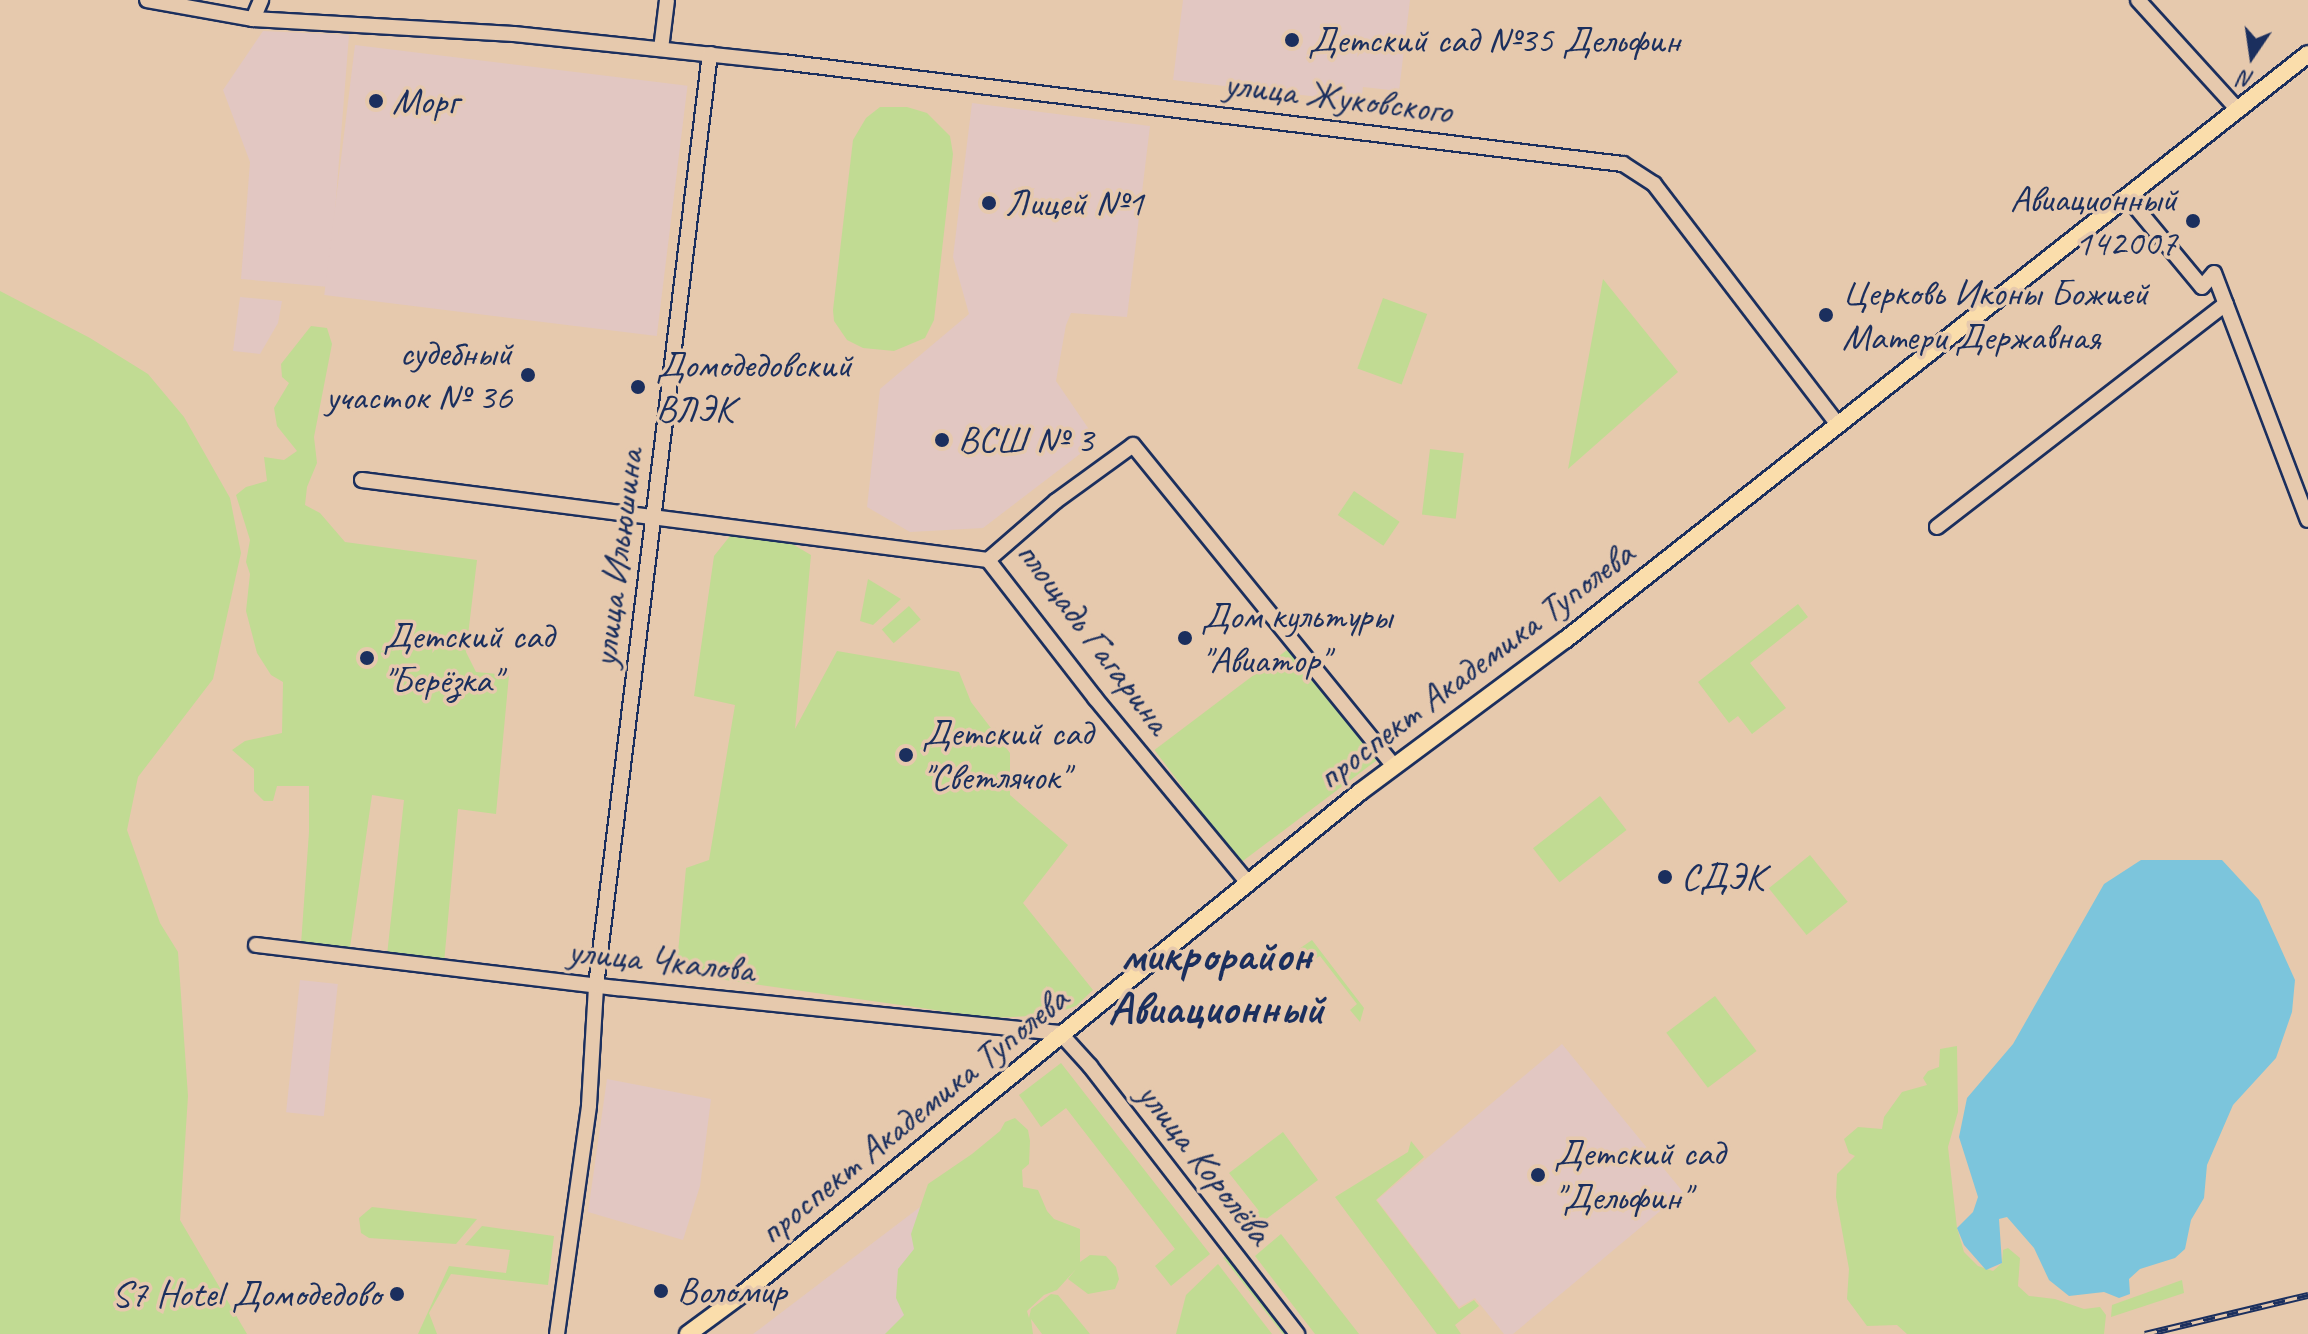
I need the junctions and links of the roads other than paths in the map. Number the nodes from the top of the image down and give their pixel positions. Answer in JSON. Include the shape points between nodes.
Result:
{"nodes":[{"id":1,"x":147,"y":0,"type":"edge"},
{"id":2,"x":261,"y":0,"type":"edge"},
{"id":3,"x":667,"y":0,"type":"edge"},
{"id":4,"x":2138,"y":0,"type":"edge"},
{"id":5,"x":253,"y":19,"type":"junction"},
{"id":6,"x":661,"y":49,"type":"junction"},
{"id":7,"x":710,"y":54,"type":"junction"},
{"id":8,"x":2308,"y":54,"type":"edge"},
{"id":9,"x":2238,"y":110,"type":"junction"},
{"id":10,"x":2129,"y":199,"type":"junction"},
{"id":11,"x":2226,"y":304,"type":"junction"},
{"id":12,"x":1837,"y":423,"type":"junction"},
{"id":13,"x":362,"y":480,"type":"dead end"},
{"id":14,"x":654,"y":519,"type":"junction"},
{"id":15,"x":2308,"y":520,"type":"edge"},
{"id":16,"x":1937,"y":527,"type":"dead end"},
{"id":17,"x":988,"y":560,"type":"junction"},
{"id":18,"x":1394,"y":766,"type":"junction"},
{"id":19,"x":1247,"y":882,"type":"junction"},
{"id":20,"x":256,"y":945,"type":"dead end"},
{"id":21,"x":596,"y":986,"type":"junction"},
{"id":22,"x":1060,"y":1033,"type":"junction"},
{"id":23,"x":557,"y":1334,"type":"edge"},
{"id":24,"x":688,"y":1334,"type":"edge"},
{"id":25,"x":1297,"y":1334,"type":"edge"}],
"edges":[{"from":1,"to":5,"type":"street"},
{"from":2,"to":5,"type":"street"},
{"from":3,"to":6,"type":"street"},
{"from":4,"to":9,"type":"street"},
{"from":5,"to":6,"type":"street","via":[[498,32]]},
{"from":6,"to":7,"type":"street"},
{"from":7,"to":12,"type":"street","name":"улица Жуковского","via":[[1623,164],[1654,184]]},
{"from":7,"to":14,"type":"street","name":"улица Ильюшина"},
{"from":8,"to":9,"type":"main road","name":"проспект Академика Туполева"},
{"from":9,"to":10,"type":"main road","name":"проспект Академика Туполева"},
{"from":10,"to":11,"type":"street","via":[[2202,287],[2214,273]]},
{"from":10,"to":12,"type":"main road","name":"проспект Академика Туполева"},
{"from":11,"to":15,"type":"street"},
{"from":11,"to":16,"type":"street"},
{"from":12,"to":18,"type":"main road","name":"проспект Академика Туполева","via":[[1565,640]]},
{"from":13,"to":14,"type":"street"},
{"from":14,"to":17,"type":"street"},
{"from":14,"to":21,"type":"street","name":"улица Ильюшина"},
{"from":17,"to":18,"type":"street","name":"площадь Гагарина","via":[[1133,445]]},
{"from":17,"to":19,"type":"street","name":"площадь Гагарина"},
{"from":18,"to":19,"type":"main road","name":"проспект Академика Туполева"},
{"from":19,"to":22,"type":"main road","name":"проспект Академика Туполева"},
{"from":20,"to":21,"type":"street","name":"улица Чкалова"},
{"from":21,"to":22,"type":"street","name":"улица Чкалова"},
{"from":21,"to":23,"type":"street","name":"улица Ильюшина","via":[[589,1105]]},
{"from":22,"to":24,"type":"main road","name":"проспект Академика Туполева"},
{"from":22,"to":25,"type":"street","name":"улица Королёва"}]}
